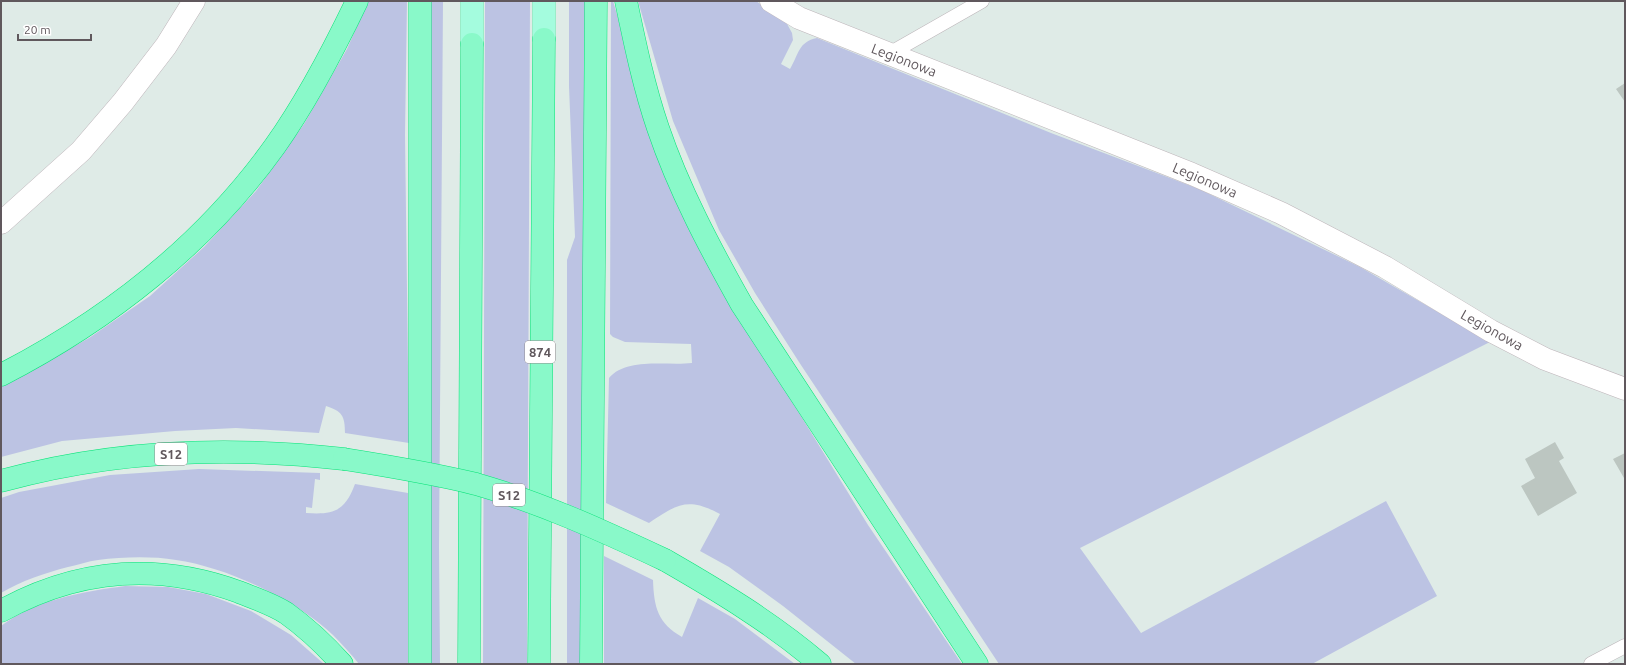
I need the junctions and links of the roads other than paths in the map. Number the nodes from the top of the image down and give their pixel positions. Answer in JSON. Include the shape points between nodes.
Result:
{"nodes":[{"id":1,"x":194,"y":1,"type":"edge"},
{"id":2,"x":357,"y":1,"type":"edge"},
{"id":3,"x":420,"y":1,"type":"edge"},
{"id":4,"x":472,"y":1,"type":"edge"},
{"id":5,"x":544,"y":1,"type":"edge"},
{"id":6,"x":596,"y":1,"type":"edge"},
{"id":7,"x":626,"y":1,"type":"edge"},
{"id":8,"x":771,"y":1,"type":"edge"},
{"id":9,"x":982,"y":1,"type":"edge"},
{"id":10,"x":544,"y":39,"type":"joint"},
{"id":11,"x":472,"y":44,"type":"joint"},
{"id":12,"x":889,"y":54,"type":"junction"},
{"id":13,"x":1,"y":223,"type":"edge"},
{"id":14,"x":1,"y":375,"type":"edge"},
{"id":15,"x":1625,"y":389,"type":"edge"},
{"id":16,"x":1,"y":482,"type":"edge"},
{"id":17,"x":1,"y":611,"type":"edge"},
{"id":18,"x":1625,"y":646,"type":"edge"},
{"id":19,"x":342,"y":664,"type":"edge"},
{"id":20,"x":420,"y":664,"type":"edge"},
{"id":21,"x":469,"y":664,"type":"edge"},
{"id":22,"x":539,"y":664,"type":"edge"},
{"id":23,"x":591,"y":664,"type":"edge"},
{"id":24,"x":820,"y":664,"type":"edge"},
{"id":25,"x":978,"y":664,"type":"edge"},
{"id":26,"x":1592,"y":664,"type":"edge"}],
"edges":[{"from":1,"to":13,"type":"street","via":[[166,46],[90,140]]},
{"from":2,"to":14,"type":"highway","via":[[331,54],[275,146],[207,226],[143,285],[109,310],[70,336]]},
{"from":3,"to":20,"type":"highway"},
{"from":4,"to":11,"type":"main road"},
{"from":5,"to":10,"type":"main road","number":"874"},
{"from":6,"to":23,"type":"highway"},
{"from":7,"to":25,"type":"highway","via":[[638,61],[658,129],[673,169],[720,267],[746,311]]},
{"from":8,"to":12,"type":"street","name":"Legionowa","via":[[798,18]]},
{"from":9,"to":12,"type":"lane"},
{"from":10,"to":22,"type":"highway","number":"874"},
{"from":11,"to":21,"type":"highway"},
{"from":12,"to":15,"type":"street","name":"Legionowa","via":[[1192,174],[1281,213],[1384,267],[1538,356]]},
{"from":16,"to":24,"type":"highway","number":"S12","bridge":true,"via":[[105,461],[225,451],[344,459],[425,472],[497,491],[604,530],[665,560],[735,601]]},
{"from":17,"to":19,"type":"highway","via":[[22,599],[56,586],[94,577],[162,574],[190,578],[222,586],[285,612],[320,640]]},
{"from":18,"to":26,"type":"lane"}]}
